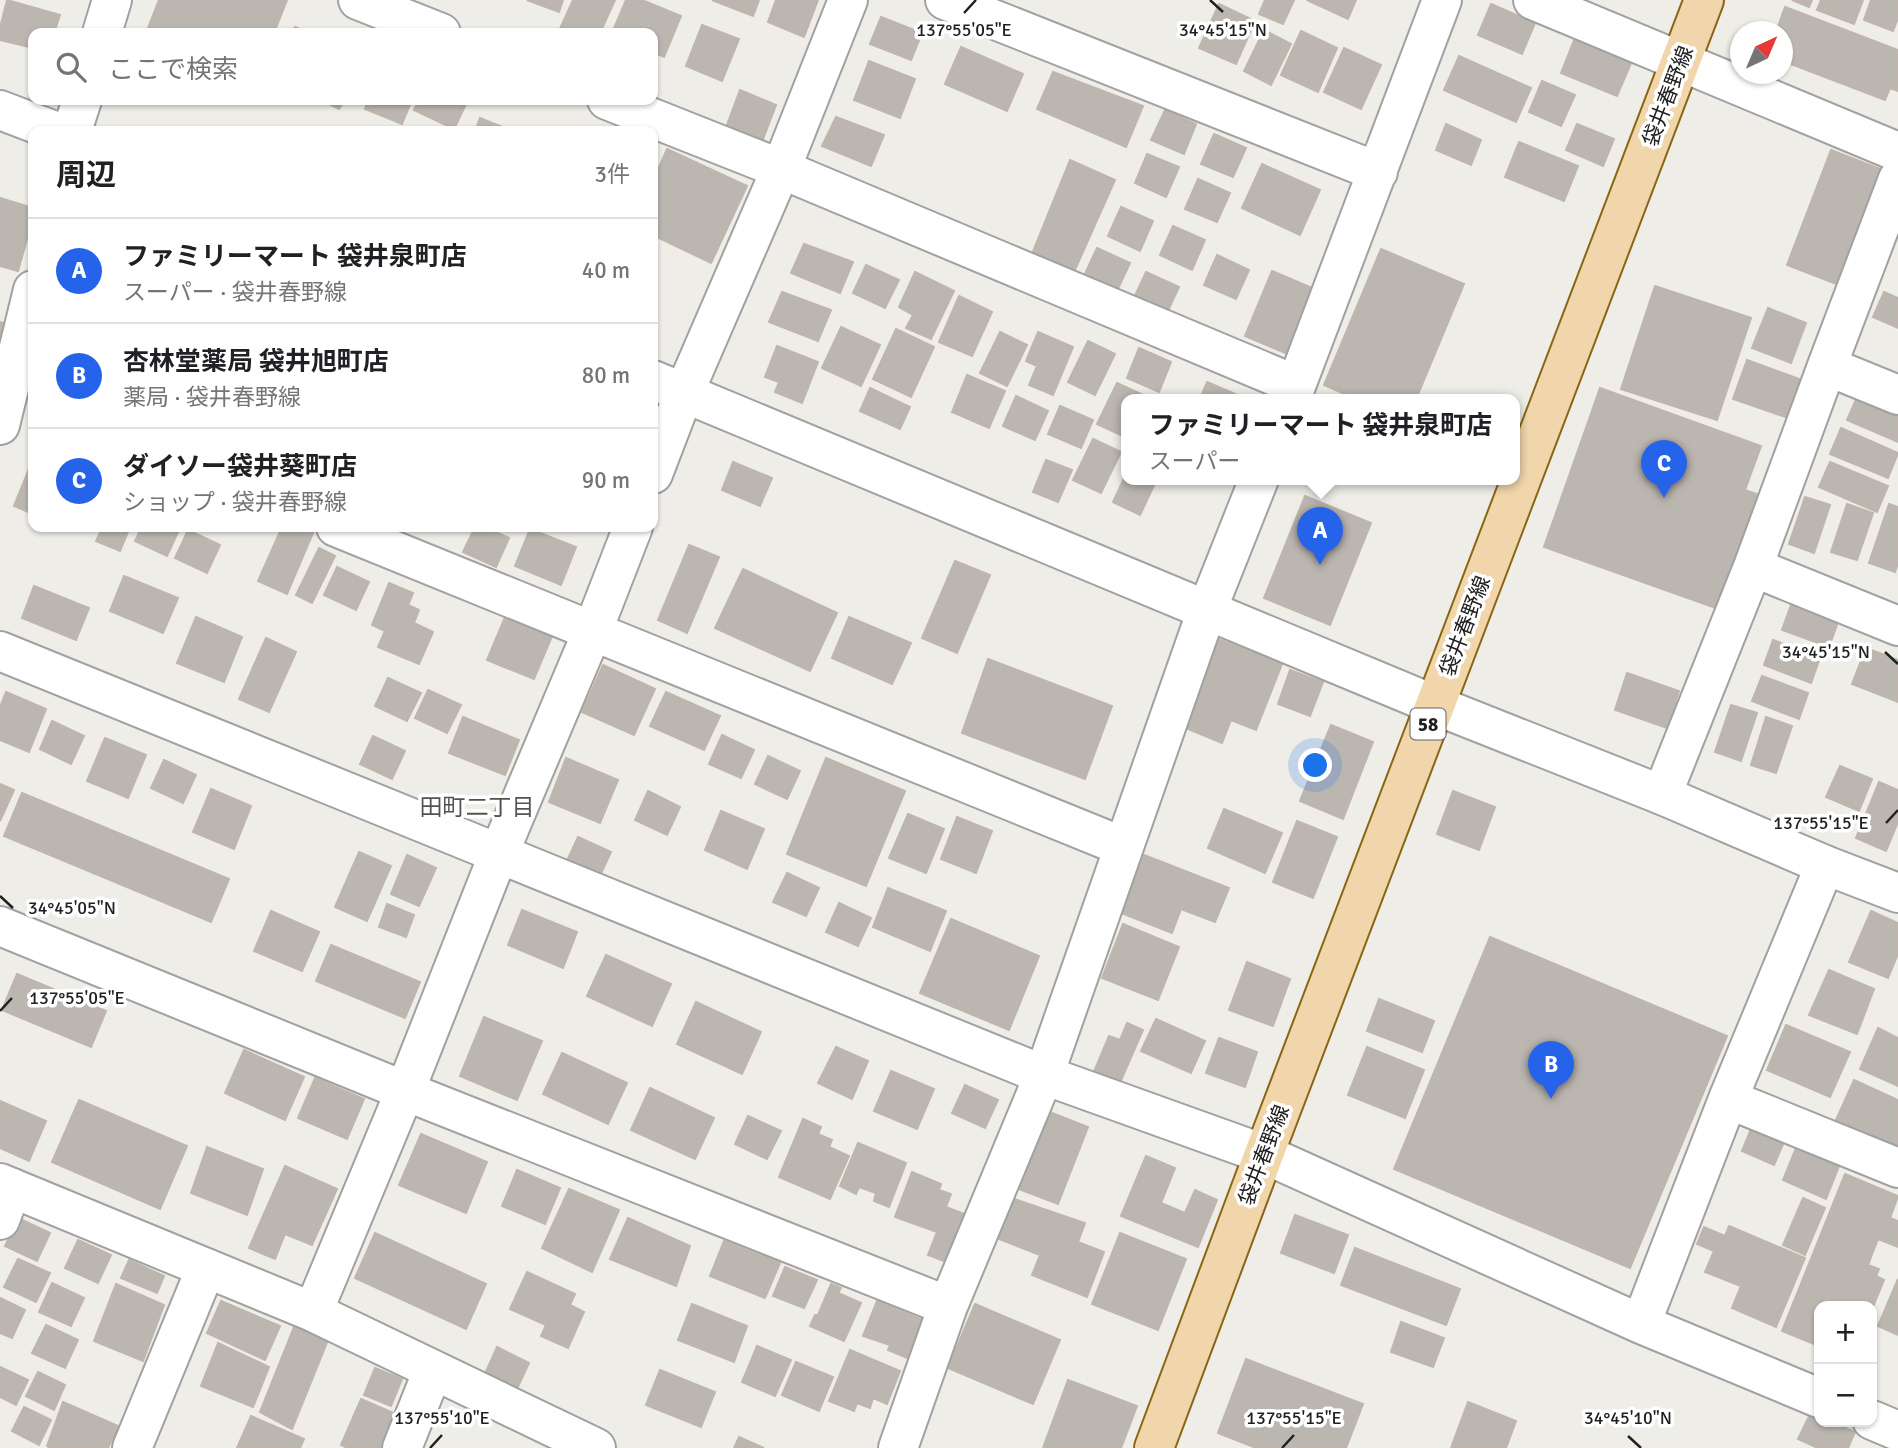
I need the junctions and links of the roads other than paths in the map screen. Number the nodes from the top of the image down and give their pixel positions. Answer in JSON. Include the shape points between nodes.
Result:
{"nodes":[{"id":1,"x":112,"y":0,"type":"edge"},
{"id":2,"x":358,"y":0,"type":"edge"},
{"id":3,"x":848,"y":0,"type":"edge"},
{"id":4,"x":945,"y":0,"type":"edge"},
{"id":5,"x":1442,"y":0,"type":"edge"},
{"id":6,"x":1532,"y":0,"type":"edge"},
{"id":7,"x":1704,"y":0,"type":"edge"},
{"id":8,"x":104,"y":28,"type":"edge"},
{"id":9,"x":428,"y":28,"type":"edge"},
{"id":10,"x":1680,"y":63,"type":"junction"},
{"id":11,"x":80,"y":105,"type":"edge"},
{"id":12,"x":620,"y":105,"type":"edge"},
{"id":13,"x":0,"y":110,"type":"edge"},
{"id":14,"x":42,"y":126,"type":"edge"},
{"id":15,"x":74,"y":126,"type":"edge"},
{"id":16,"x":1898,"y":152,"type":"edge"},
{"id":17,"x":781,"y":169,"type":"junction"},
{"id":18,"x":1378,"y":172,"type":"junction"},
{"id":19,"x":1898,"y":179,"type":"edge"},
{"id":20,"x":28,"y":321,"type":"edge"},
{"id":21,"x":1827,"y":366,"type":"junction"},
{"id":22,"x":668,"y":386,"type":"edge"},
{"id":23,"x":1294,"y":392,"type":"edge"},
{"id":24,"x":1898,"y":395,"type":"edge"},
{"id":25,"x":14,"y":408,"type":"edge"},
{"id":26,"x":658,"y":445,"type":"edge"},
{"id":27,"x":1520,"y":482,"type":"edge"},
{"id":28,"x":1257,"y":485,"type":"edge"},
{"id":29,"x":1519,"y":485,"type":"edge"},
{"id":30,"x":348,"y":532,"type":"edge"},
{"id":31,"x":631,"y":532,"type":"edge"},
{"id":32,"x":1753,"y":567,"type":"junction"},
{"id":33,"x":1207,"y":610,"type":"junction"},
{"id":34,"x":1898,"y":626,"type":"edge"},
{"id":35,"x":593,"y":631,"type":"junction"},
{"id":36,"x":0,"y":652,"type":"edge"},
{"id":37,"x":1435,"y":705,"type":"junction"},
{"id":38,"x":1662,"y":795,"type":"junction"},
{"id":39,"x":1124,"y":847,"type":"junction"},
{"id":40,"x":499,"y":853,"type":"junction"},
{"id":41,"x":1825,"y":865,"type":"junction"},
{"id":42,"x":1898,"y":893,"type":"edge"},
{"id":43,"x":0,"y":926,"type":"edge"},
{"id":44,"x":1044,"y":1075,"type":"junction"},
{"id":45,"x":405,"y":1091,"type":"junction"},
{"id":46,"x":1728,"y":1099,"type":"junction"},
{"id":47,"x":1264,"y":1154,"type":"junction"},
{"id":48,"x":1898,"y":1168,"type":"edge"},
{"id":49,"x":4,"y":1197,"type":"edge"},
{"id":50,"x":206,"y":1268,"type":"junction"},
{"id":51,"x":948,"y":1306,"type":"junction"},
{"id":52,"x":313,"y":1312,"type":"junction"},
{"id":53,"x":1641,"y":1324,"type":"junction"},
{"id":54,"x":433,"y":1370,"type":"junction"},
{"id":55,"x":1814,"y":1396,"type":"edge"},
{"id":56,"x":132,"y":1448,"type":"edge"},
{"id":57,"x":402,"y":1448,"type":"edge"},
{"id":58,"x":596,"y":1448,"type":"edge"},
{"id":59,"x":898,"y":1448,"type":"edge"},
{"id":60,"x":1154,"y":1448,"type":"edge"}],
"edges":[{"from":1,"to":8,"type":"street"},
{"from":2,"to":9,"type":"street"},
{"from":3,"to":17,"type":"street"},
{"from":4,"to":18,"type":"street"},
{"from":5,"to":18,"type":"street"},
{"from":6,"to":10,"type":"street"},
{"from":7,"to":10,"type":"main road","name":"袋井春野線","number":"58"},
{"from":10,"to":16,"type":"street"},
{"from":10,"to":27,"type":"main road","name":"袋井春野線","number":"58"},
{"from":11,"to":15,"type":"street"},
{"from":12,"to":17,"type":"street"},
{"from":13,"to":14,"type":"street"},
{"from":17,"to":22,"type":"street"},
{"from":17,"to":23,"type":"street"},
{"from":18,"to":23,"type":"street"},
{"from":19,"to":21,"type":"street"},
{"from":20,"to":25,"type":"street"},
{"from":21,"to":24,"type":"street"},
{"from":21,"to":32,"type":"street"},
{"from":22,"to":26,"type":"street"},
{"from":22,"to":33,"type":"street"},
{"from":28,"to":33,"type":"street"},
{"from":29,"to":37,"type":"main road","name":"袋井春野線","number":"58"},
{"from":30,"to":35,"type":"street"},
{"from":31,"to":35,"type":"street"},
{"from":32,"to":34,"type":"street"},
{"from":32,"to":38,"type":"street"},
{"from":33,"to":37,"type":"street"},
{"from":33,"to":39,"type":"street"},
{"from":35,"to":39,"type":"street"},
{"from":35,"to":40,"type":"street"},
{"from":36,"to":40,"type":"street"},
{"from":37,"to":38,"type":"street"},
{"from":37,"to":47,"type":"main road","name":"袋井春野線","number":"58"},
{"from":38,"to":41,"type":"street"},
{"from":39,"to":44,"type":"street"},
{"from":40,"to":44,"type":"street"},
{"from":40,"to":45,"type":"street"},
{"from":41,"to":42,"type":"street"},
{"from":41,"to":46,"type":"street"},
{"from":43,"to":45,"type":"street"},
{"from":44,"to":47,"type":"street"},
{"from":44,"to":51,"type":"street"},
{"from":45,"to":51,"type":"street"},
{"from":45,"to":52,"type":"street"},
{"from":46,"to":48,"type":"street"},
{"from":46,"to":53,"type":"street"},
{"from":47,"to":53,"type":"street"},
{"from":47,"to":60,"type":"main road","name":"袋井春野線","number":"58"},
{"from":49,"to":50,"type":"street"},
{"from":50,"to":52,"type":"street"},
{"from":50,"to":56,"type":"street"},
{"from":51,"to":59,"type":"street"},
{"from":52,"to":54,"type":"street"},
{"from":53,"to":55,"type":"street"},
{"from":54,"to":57,"type":"street"},
{"from":54,"to":58,"type":"street"}]}
